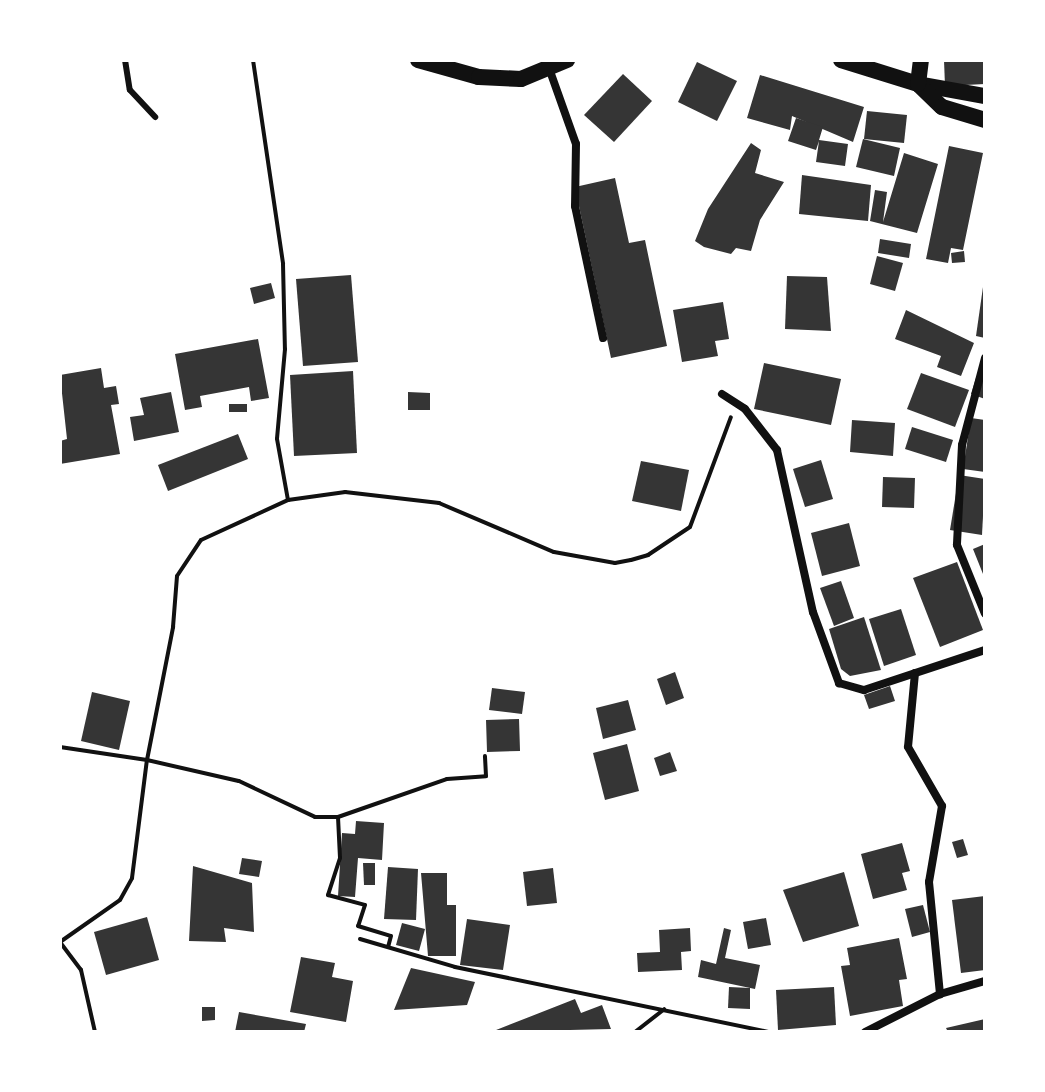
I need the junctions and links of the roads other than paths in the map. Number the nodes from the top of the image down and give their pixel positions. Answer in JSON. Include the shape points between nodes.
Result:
{"nodes":[{"id":1,"x":125,"y":60,"type":"edge"},
{"id":2,"x":418,"y":60,"type":"edge"},
{"id":3,"x":567,"y":60,"type":"edge"},
{"id":4,"x":841,"y":60,"type":"edge"},
{"id":5,"x":921,"y":60,"type":"edge"},
{"id":6,"x":550,"y":71,"type":"junction"},
{"id":7,"x":918,"y":84,"type":"junction"},
{"id":8,"x":985,"y":96,"type":"edge"},
{"id":9,"x":155,"y":117,"type":"dead end"},
{"id":10,"x":985,"y":120,"type":"edge"},
{"id":11,"x":603,"y":338,"type":"dead end"},
{"id":12,"x":985,"y":358,"type":"edge"},
{"id":13,"x":722,"y":394,"type":"dead end"},
{"id":14,"x":985,"y":614,"type":"edge"},
{"id":15,"x":985,"y":650,"type":"edge"},
{"id":16,"x":915,"y":673,"type":"junction"},
{"id":17,"x":985,"y":981,"type":"edge"},
{"id":18,"x":940,"y":994,"type":"junction"},
{"id":19,"x":865,"y":1032,"type":"edge"}],
"edges":[{"from":1,"to":9,"type":"lane","via":[[130,90]]},
{"from":2,"to":6,"type":"main road","via":[[479,77],[521,79]]},
{"from":3,"to":6,"type":"main road"},
{"from":4,"to":7,"type":"main road"},
{"from":5,"to":7,"type":"main road"},
{"from":6,"to":11,"type":"street","via":[[576,144],[575,206]]},
{"from":7,"to":8,"type":"main road"},
{"from":7,"to":10,"type":"main road","via":[[942,107]]},
{"from":12,"to":14,"type":"street","via":[[962,445],[957,545]]},
{"from":13,"to":16,"type":"street","via":[[777,450],[813,612],[839,683],[864,690]]},
{"from":15,"to":16,"type":"street"},
{"from":16,"to":18,"type":"street","via":[[908,747],[942,806],[929,882]]},
{"from":17,"to":18,"type":"street"},
{"from":18,"to":19,"type":"street"}]}
